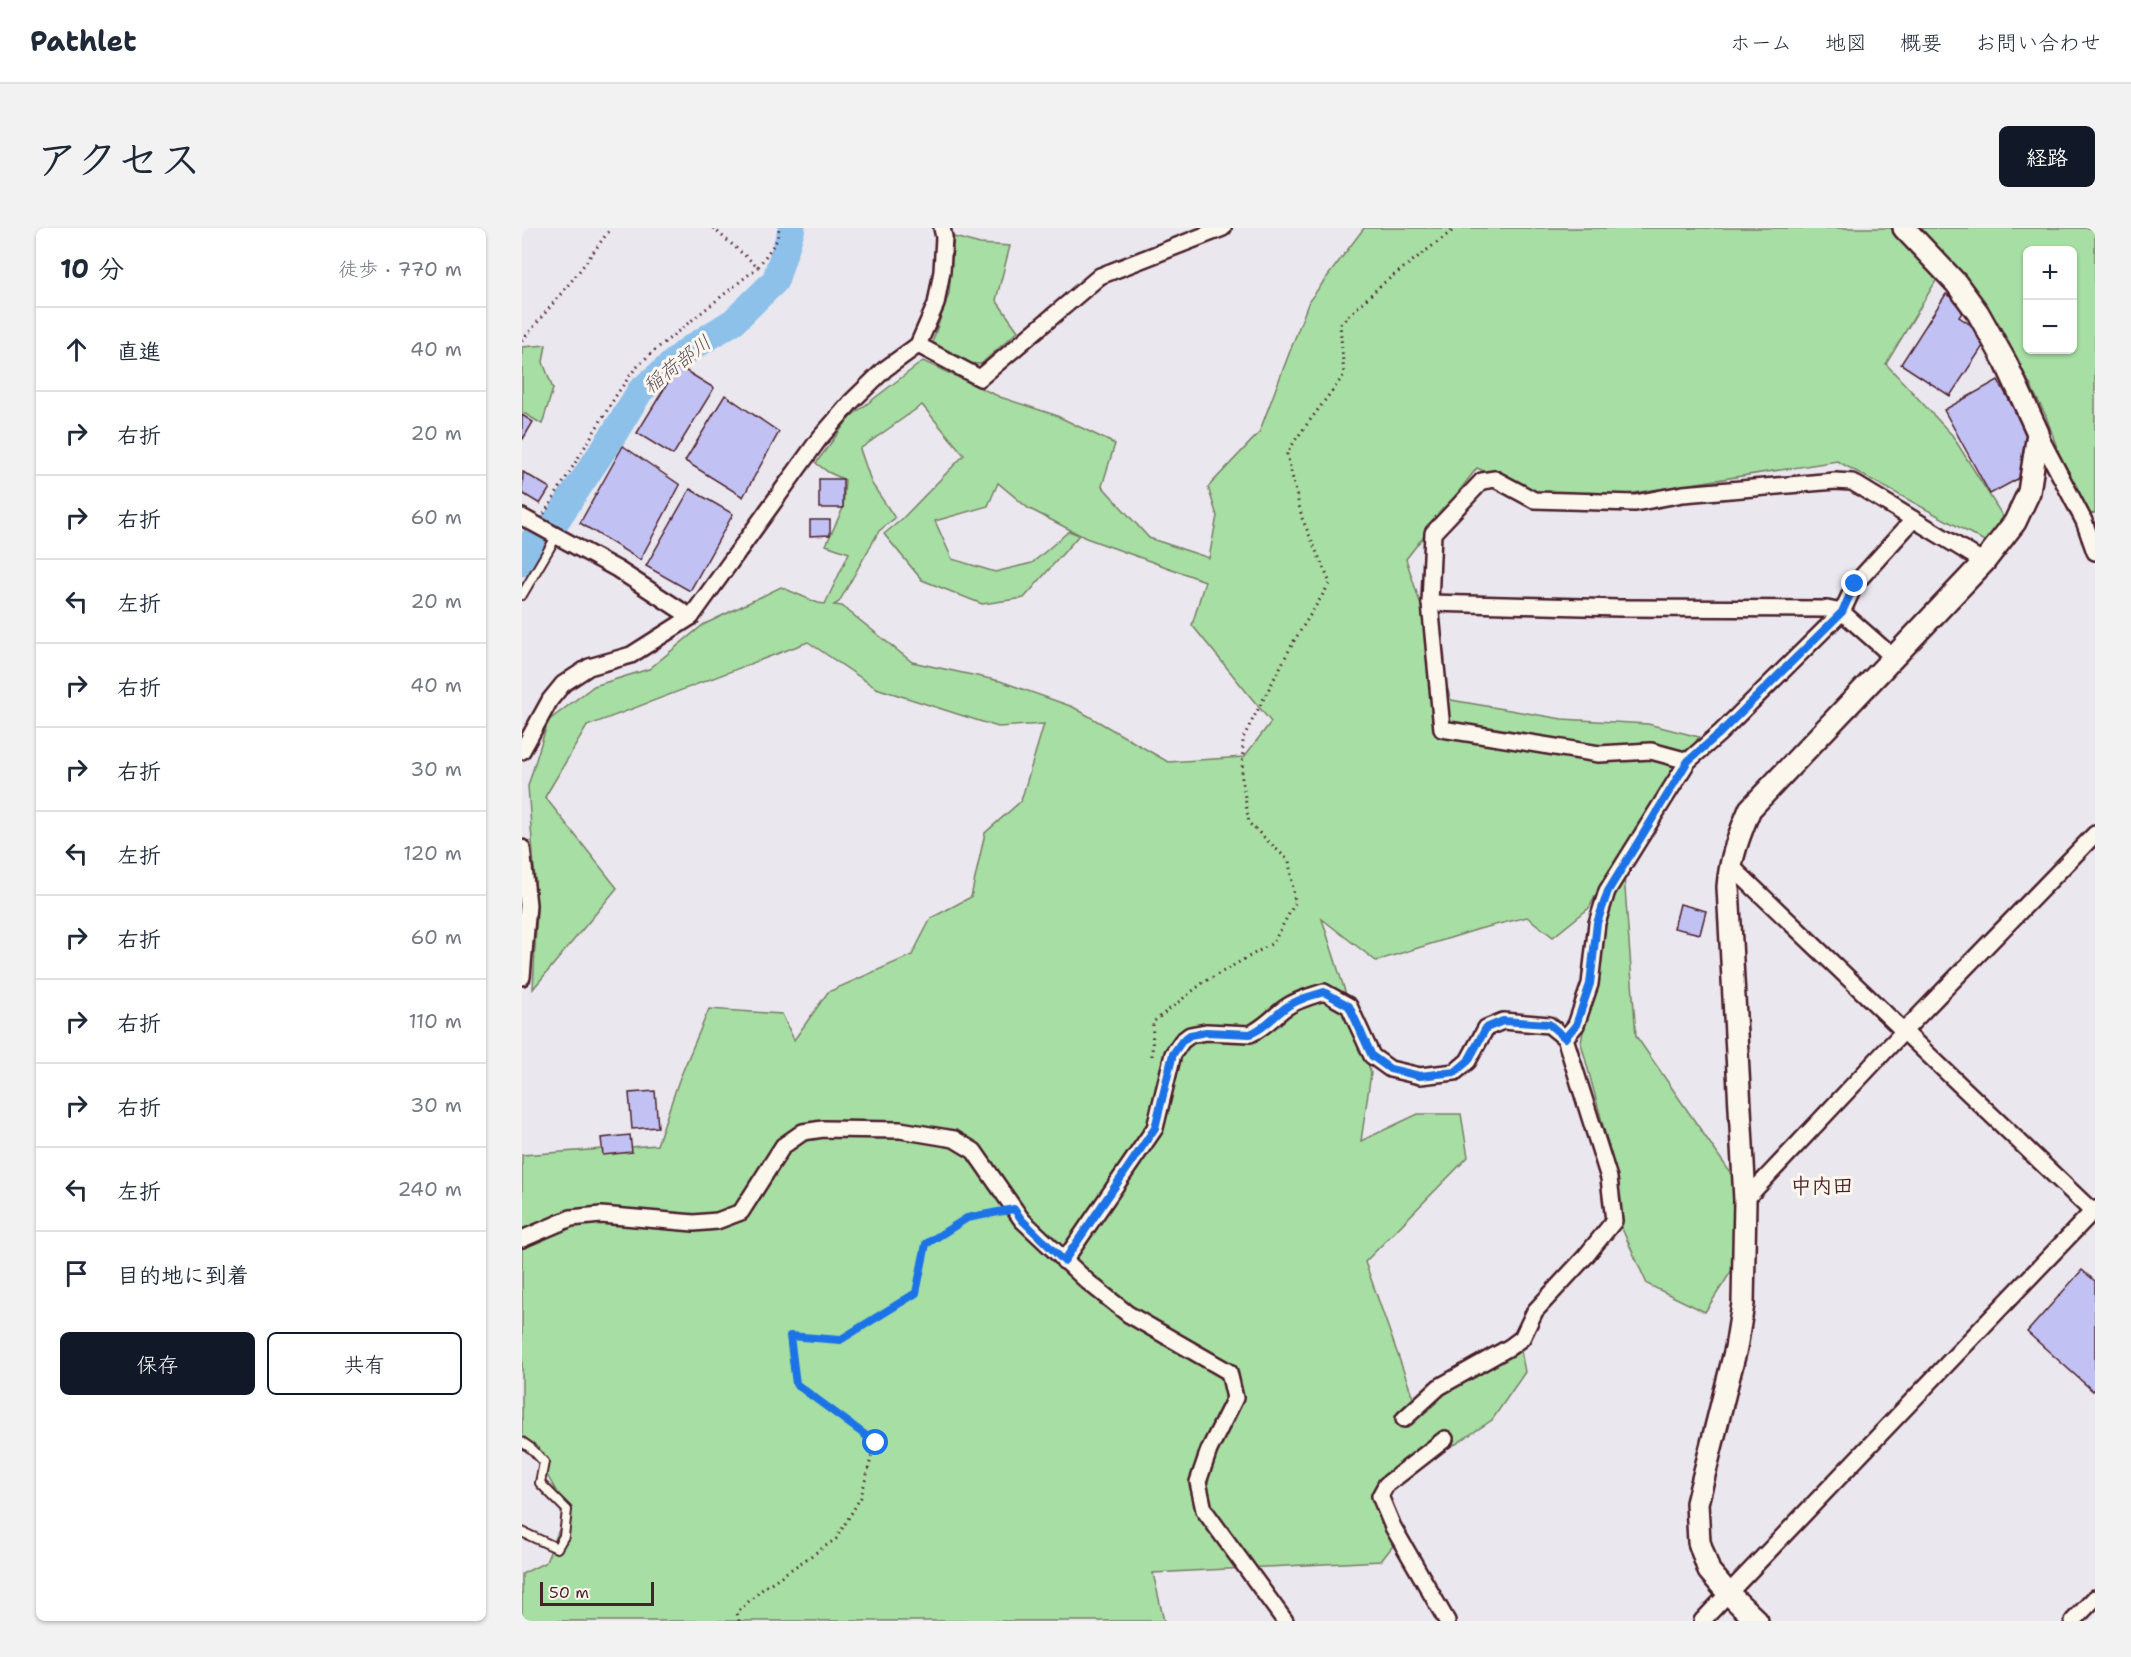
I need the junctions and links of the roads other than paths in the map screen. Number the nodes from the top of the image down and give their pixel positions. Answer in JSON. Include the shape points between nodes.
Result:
{"nodes":[{"id":1,"x":942,"y":228,"type":"edge"},
{"id":2,"x":1223,"y":228,"type":"edge"},
{"id":3,"x":1904,"y":228,"type":"edge"},
{"id":4,"x":918,"y":345,"type":"junction"},
{"id":5,"x":2038,"y":433,"type":"junction"},
{"id":6,"x":522,"y":517,"type":"edge"},
{"id":7,"x":1913,"y":520,"type":"junction"},
{"id":8,"x":556,"y":537,"type":"junction"},
{"id":9,"x":2095,"y":552,"type":"edge"},
{"id":10,"x":1984,"y":562,"type":"junction"},
{"id":11,"x":522,"y":595,"type":"edge"},
{"id":12,"x":1430,"y":603,"type":"junction"},
{"id":13,"x":1842,"y":612,"type":"junction"},
{"id":14,"x":691,"y":617,"type":"junction"},
{"id":15,"x":1893,"y":657,"type":"junction"},
{"id":16,"x":522,"y":751,"type":"edge"},
{"id":17,"x":1688,"y":761,"type":"junction"},
{"id":18,"x":2095,"y":834,"type":"edge"},
{"id":19,"x":522,"y":848,"type":"edge"},
{"id":20,"x":1730,"y":866,"type":"junction"},
{"id":21,"x":522,"y":977,"type":"edge"},
{"id":22,"x":1904,"y":1030,"type":"junction"},
{"id":23,"x":1565,"y":1038,"type":"junction"},
{"id":24,"x":1745,"y":1200,"type":"junction"},
{"id":25,"x":2094,"y":1212,"type":"edge"},
{"id":26,"x":522,"y":1239,"type":"edge"},
{"id":27,"x":1064,"y":1261,"type":"junction"},
{"id":28,"x":1404,"y":1419,"type":"dead end"},
{"id":29,"x":1445,"y":1439,"type":"dead end"},
{"id":30,"x":522,"y":1442,"type":"edge"},
{"id":31,"x":522,"y":1532,"type":"edge"},
{"id":32,"x":1728,"y":1593,"type":"junction"},
{"id":33,"x":2095,"y":1598,"type":"edge"},
{"id":34,"x":1285,"y":1621,"type":"edge"},
{"id":35,"x":1447,"y":1621,"type":"edge"},
{"id":36,"x":1702,"y":1621,"type":"edge"},
{"id":37,"x":1757,"y":1621,"type":"edge"},
{"id":38,"x":2073,"y":1621,"type":"edge"}],
"edges":[{"from":1,"to":4,"type":"street","via":[[942,272],[936,304]]},
{"from":2,"to":4,"type":"street","via":[[1100,276],[980,378]]},
{"from":3,"to":5,"type":"street","via":[[1956,283],[1978,313]]},
{"from":4,"to":14,"type":"street","via":[[885,369],[819,439]]},
{"from":5,"to":9,"type":"street","via":[[2084,521]]},
{"from":5,"to":10,"type":"street","via":[[2029,492],[2015,522]]},
{"from":6,"to":8,"type":"street"},
{"from":7,"to":10,"type":"street"},
{"from":7,"to":12,"type":"street","via":[[1852,482],[1613,503],[1534,500],[1495,479],[1482,481],[1433,533]]},
{"from":7,"to":13,"type":"street","via":[[1855,584]]},
{"from":8,"to":11,"type":"lane"},
{"from":8,"to":14,"type":"street","via":[[617,569]]},
{"from":10,"to":15,"type":"street"},
{"from":12,"to":13,"type":"street"},
{"from":12,"to":17,"type":"street","via":[[1442,729],[1599,754],[1651,750]]},
{"from":13,"to":15,"type":"street"},
{"from":13,"to":17,"type":"street"},
{"from":14,"to":16,"type":"street","via":[[631,655],[590,667],[563,684]]},
{"from":15,"to":20,"type":"street","via":[[1750,809]]},
{"from":17,"to":23,"type":"street","via":[[1608,891],[1597,923],[1590,984],[1576,1025]]},
{"from":18,"to":22,"type":"street"},
{"from":19,"to":21,"type":"street","via":[[528,905]]},
{"from":20,"to":22,"type":"street"},
{"from":20,"to":24,"type":"street"},
{"from":22,"to":24,"type":"street"},
{"from":22,"to":25,"type":"street"},
{"from":23,"to":27,"type":"street","via":[[1549,1024],[1503,1021],[1486,1028],[1468,1061],[1455,1072],[1420,1076],[1390,1069],[1372,1056],[1349,1006],[1324,992],[1286,1007],[1250,1034],[1190,1035],[1173,1054],[1155,1128]]},
{"from":23,"to":28,"type":"street","via":[[1609,1178],[1614,1221],[1535,1311],[1522,1338],[1439,1386]]},
{"from":24,"to":32,"type":"street","via":[[1743,1304],[1736,1348],[1697,1503],[1699,1542],[1709,1571]]},
{"from":25,"to":32,"type":"street"},
{"from":26,"to":27,"type":"street","via":[[571,1218],[601,1215],[694,1223],[717,1221],[741,1212],[783,1146],[803,1132],[900,1130],[954,1139],[974,1151],[1022,1220]]},
{"from":27,"to":34,"type":"street","via":[[1128,1314],[1229,1372],[1235,1398],[1198,1482],[1204,1510]]},
{"from":29,"to":35,"type":"street","via":[[1386,1485],[1380,1496],[1393,1527]]},
{"from":30,"to":31,"type":"lane","via":[[544,1462],[540,1483],[567,1510],[564,1536],[557,1548]]},
{"from":32,"to":36,"type":"street"},
{"from":32,"to":37,"type":"street"},
{"from":33,"to":38,"type":"street"}]}
